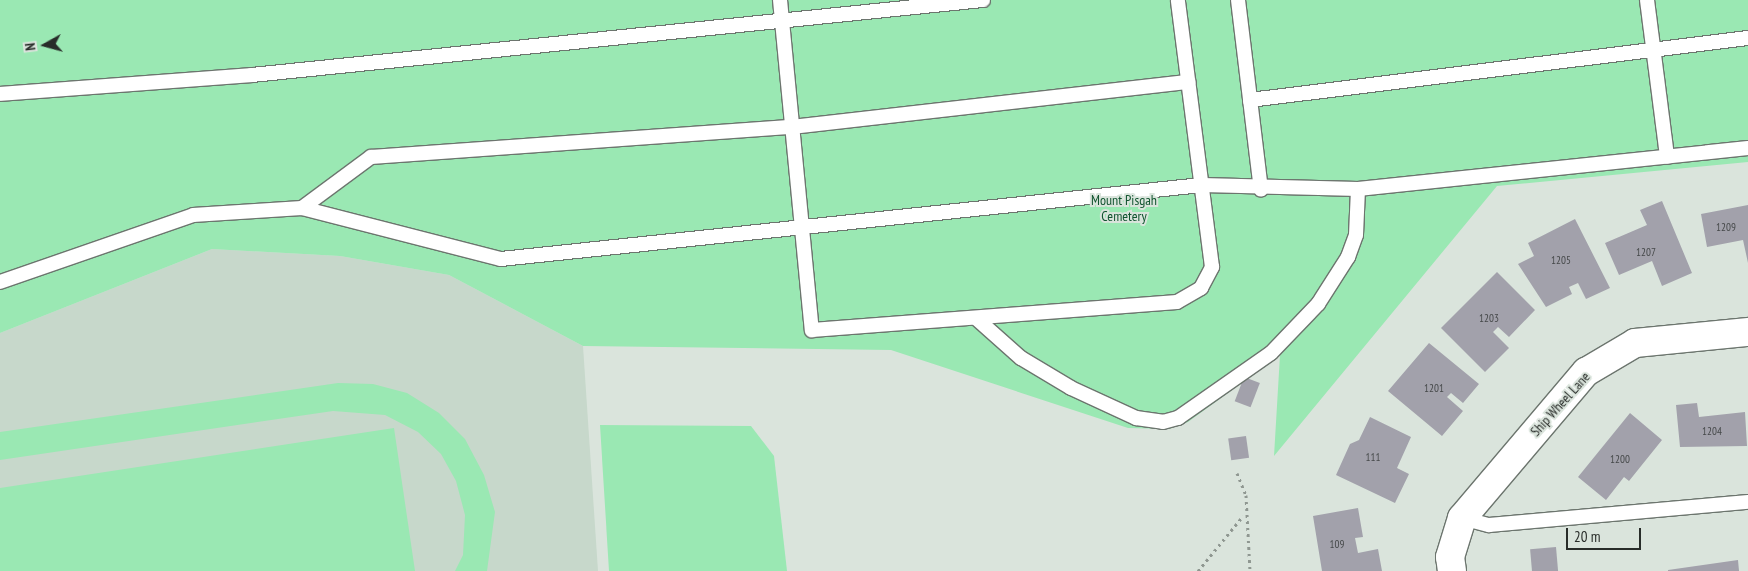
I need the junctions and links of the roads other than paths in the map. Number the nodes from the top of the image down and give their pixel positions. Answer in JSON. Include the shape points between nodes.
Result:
{"nodes":[{"id":1,"x":780,"y":0,"type":"edge"},
{"id":2,"x":983,"y":0,"type":"edge"},
{"id":3,"x":1178,"y":0,"type":"edge"},
{"id":4,"x":1238,"y":0,"type":"edge"},
{"id":5,"x":1647,"y":0,"type":"edge"},
{"id":6,"x":782,"y":22,"type":"junction"},
{"id":7,"x":1748,"y":38,"type":"edge"},
{"id":8,"x":1654,"y":50,"type":"junction"},
{"id":9,"x":1188,"y":82,"type":"junction"},
{"id":10,"x":0,"y":94,"type":"edge"},
{"id":11,"x":1250,"y":100,"type":"junction"},
{"id":12,"x":792,"y":127,"type":"junction"},
{"id":13,"x":1748,"y":148,"type":"edge"},
{"id":14,"x":1667,"y":157,"type":"junction"},
{"id":15,"x":1202,"y":184,"type":"junction"},
{"id":16,"x":1358,"y":189,"type":"junction"},
{"id":17,"x":1261,"y":190,"type":"junction"},
{"id":18,"x":302,"y":208,"type":"junction"},
{"id":19,"x":802,"y":229,"type":"junction"},
{"id":20,"x":0,"y":282,"type":"edge"},
{"id":21,"x":977,"y":319,"type":"junction"},
{"id":22,"x":1748,"y":332,"type":"edge"},
{"id":23,"x":1748,"y":502,"type":"edge"},
{"id":24,"x":1462,"y":518,"type":"junction"},
{"id":25,"x":1452,"y":571,"type":"edge"}],
"edges":[{"from":1,"to":6,"type":"lane"},
{"from":2,"to":6,"type":"lane"},
{"from":3,"to":9,"type":"lane"},
{"from":4,"to":11,"type":"lane"},
{"from":5,"to":8,"type":"lane"},
{"from":6,"to":10,"type":"lane","via":[[252,74]]},
{"from":6,"to":12,"type":"lane"},
{"from":7,"to":8,"type":"lane"},
{"from":8,"to":11,"type":"lane"},
{"from":8,"to":14,"type":"lane"},
{"from":9,"to":12,"type":"lane"},
{"from":9,"to":15,"type":"lane"},
{"from":11,"to":17,"type":"lane"},
{"from":12,"to":18,"type":"lane","via":[[371,157]]},
{"from":12,"to":19,"type":"lane"},
{"from":13,"to":14,"type":"lane"},
{"from":14,"to":16,"type":"lane"},
{"from":15,"to":17,"type":"lane"},
{"from":15,"to":19,"type":"lane"},
{"from":15,"to":21,"type":"lane","via":[[1212,267],[1201,288],[1177,302]]},
{"from":16,"to":17,"type":"lane"},
{"from":16,"to":21,"type":"lane","via":[[1360,210],[1354,242],[1318,304],[1271,353],[1178,418],[1164,422],[1136,418],[1071,388],[1021,358]]},
{"from":18,"to":19,"type":"lane","via":[[501,259]]},
{"from":18,"to":20,"type":"lane","via":[[193,215]]},
{"from":19,"to":21,"type":"lane","via":[[812,330]]},
{"from":22,"to":24,"type":"street","name":"Ship Wheel Lane","via":[[1635,343],[1586,372]]},
{"from":23,"to":24,"type":"lane","via":[[1489,524]]},
{"from":24,"to":25,"type":"street","via":[[1450,557]]}]}
